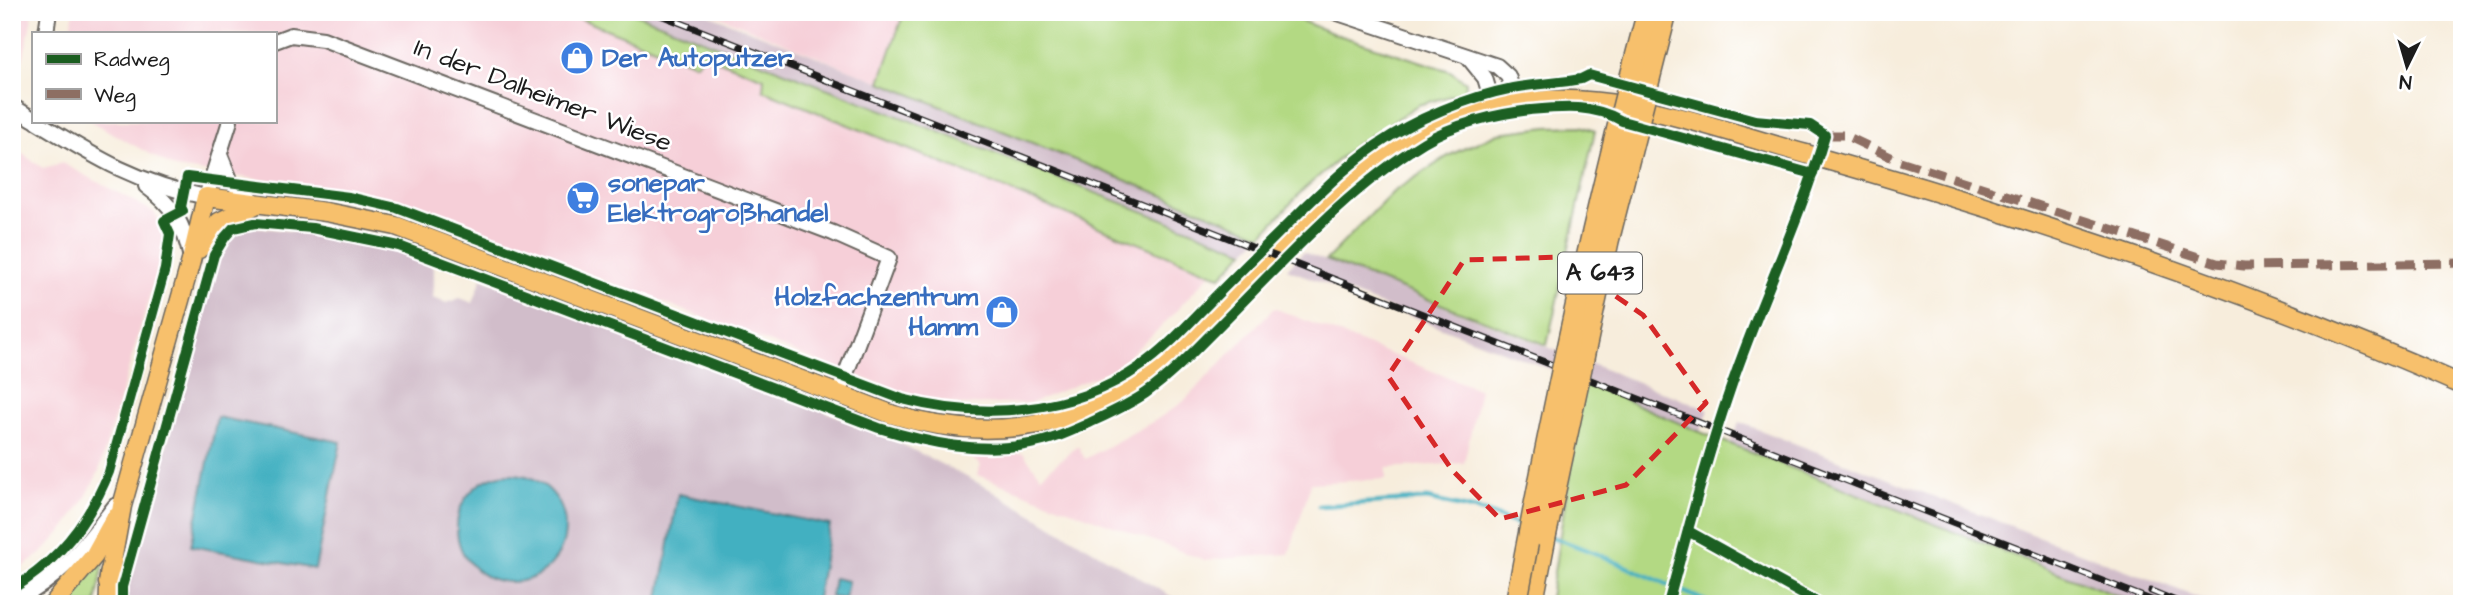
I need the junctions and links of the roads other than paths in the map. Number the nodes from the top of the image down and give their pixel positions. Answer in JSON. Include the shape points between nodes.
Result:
{"nodes":[{"id":1,"x":49,"y":12,"type":"edge"},
{"id":2,"x":1335,"y":12,"type":"edge"},
{"id":3,"x":1648,"y":12,"type":"edge"},
{"id":4,"x":1666,"y":12,"type":"edge"},
{"id":5,"x":46,"y":32,"type":"edge"},
{"id":6,"x":276,"y":41,"type":"edge"},
{"id":7,"x":1468,"y":57,"type":"junction"},
{"id":8,"x":1517,"y":103,"type":"junction"},
{"id":9,"x":12,"y":106,"type":"edge"},
{"id":10,"x":1494,"y":108,"type":"junction"},
{"id":11,"x":32,"y":116,"type":"edge"},
{"id":12,"x":41,"y":122,"type":"edge"},
{"id":13,"x":230,"y":122,"type":"edge"},
{"id":14,"x":220,"y":155,"type":"junction"},
{"id":15,"x":133,"y":177,"type":"junction"},
{"id":16,"x":206,"y":197,"type":"junction"},
{"id":17,"x":256,"y":204,"type":"junction"},
{"id":18,"x":191,"y":261,"type":"junction"},
{"id":19,"x":2462,"y":385,"type":"edge"},
{"id":20,"x":838,"y":395,"type":"junction"},
{"id":21,"x":124,"y":498,"type":"junction"},
{"id":22,"x":111,"y":572,"type":"junction"},
{"id":23,"x":12,"y":603,"type":"edge"},
{"id":24,"x":53,"y":604,"type":"edge"},
{"id":25,"x":104,"y":604,"type":"edge"},
{"id":26,"x":110,"y":604,"type":"edge"},
{"id":27,"x":1516,"y":604,"type":"edge"},
{"id":28,"x":1532,"y":604,"type":"edge"}],
"edges":[{"from":1,"to":5,"type":"street"},
{"from":2,"to":7,"type":"street"},
{"from":3,"to":27,"type":"highway","number":"A 643","bridge":true,"via":[[1583,271]]},
{"from":4,"to":28,"type":"highway","number":"A 643","bridge":true,"via":[[1601,268]]},
{"from":6,"to":20,"type":"street","name":"In der Dalheimer Wiese","via":[[291,35],[323,39],[889,258]]},
{"from":7,"to":8,"type":"street","via":[[1503,71]]},
{"from":7,"to":10,"type":"street","via":[[1485,78]]},
{"from":8,"to":10,"type":"main road"},
{"from":8,"to":19,"type":"main road","via":[[1585,101],[1632,107],[1945,194],[2209,281]]},
{"from":9,"to":11,"type":"street"},
{"from":10,"to":20,"type":"main road","via":[[1443,123],[1378,158],[1330,198],[1149,375],[1084,411],[1042,424],[999,430],[955,429],[912,421]]},
{"from":12,"to":15,"type":"street"},
{"from":13,"to":14,"type":"street"},
{"from":14,"to":16,"type":"street"},
{"from":14,"to":17,"type":"street","via":[[231,181]]},
{"from":15,"to":16,"type":"street"},
{"from":15,"to":18,"type":"street","via":[[170,205],[186,236]]},
{"from":16,"to":17,"type":"main road"},
{"from":16,"to":18,"type":"main road"},
{"from":17,"to":18,"type":"main road","via":[[215,226]]},
{"from":17,"to":20,"type":"main road","via":[[396,226]]},
{"from":18,"to":21,"type":"main road"},
{"from":21,"to":22,"type":"main road"},
{"from":21,"to":23,"type":"street","via":[[79,554]]},
{"from":21,"to":24,"type":"main road","via":[[94,556]]},
{"from":22,"to":25,"type":"main road"},
{"from":22,"to":26,"type":"highway"}]}
